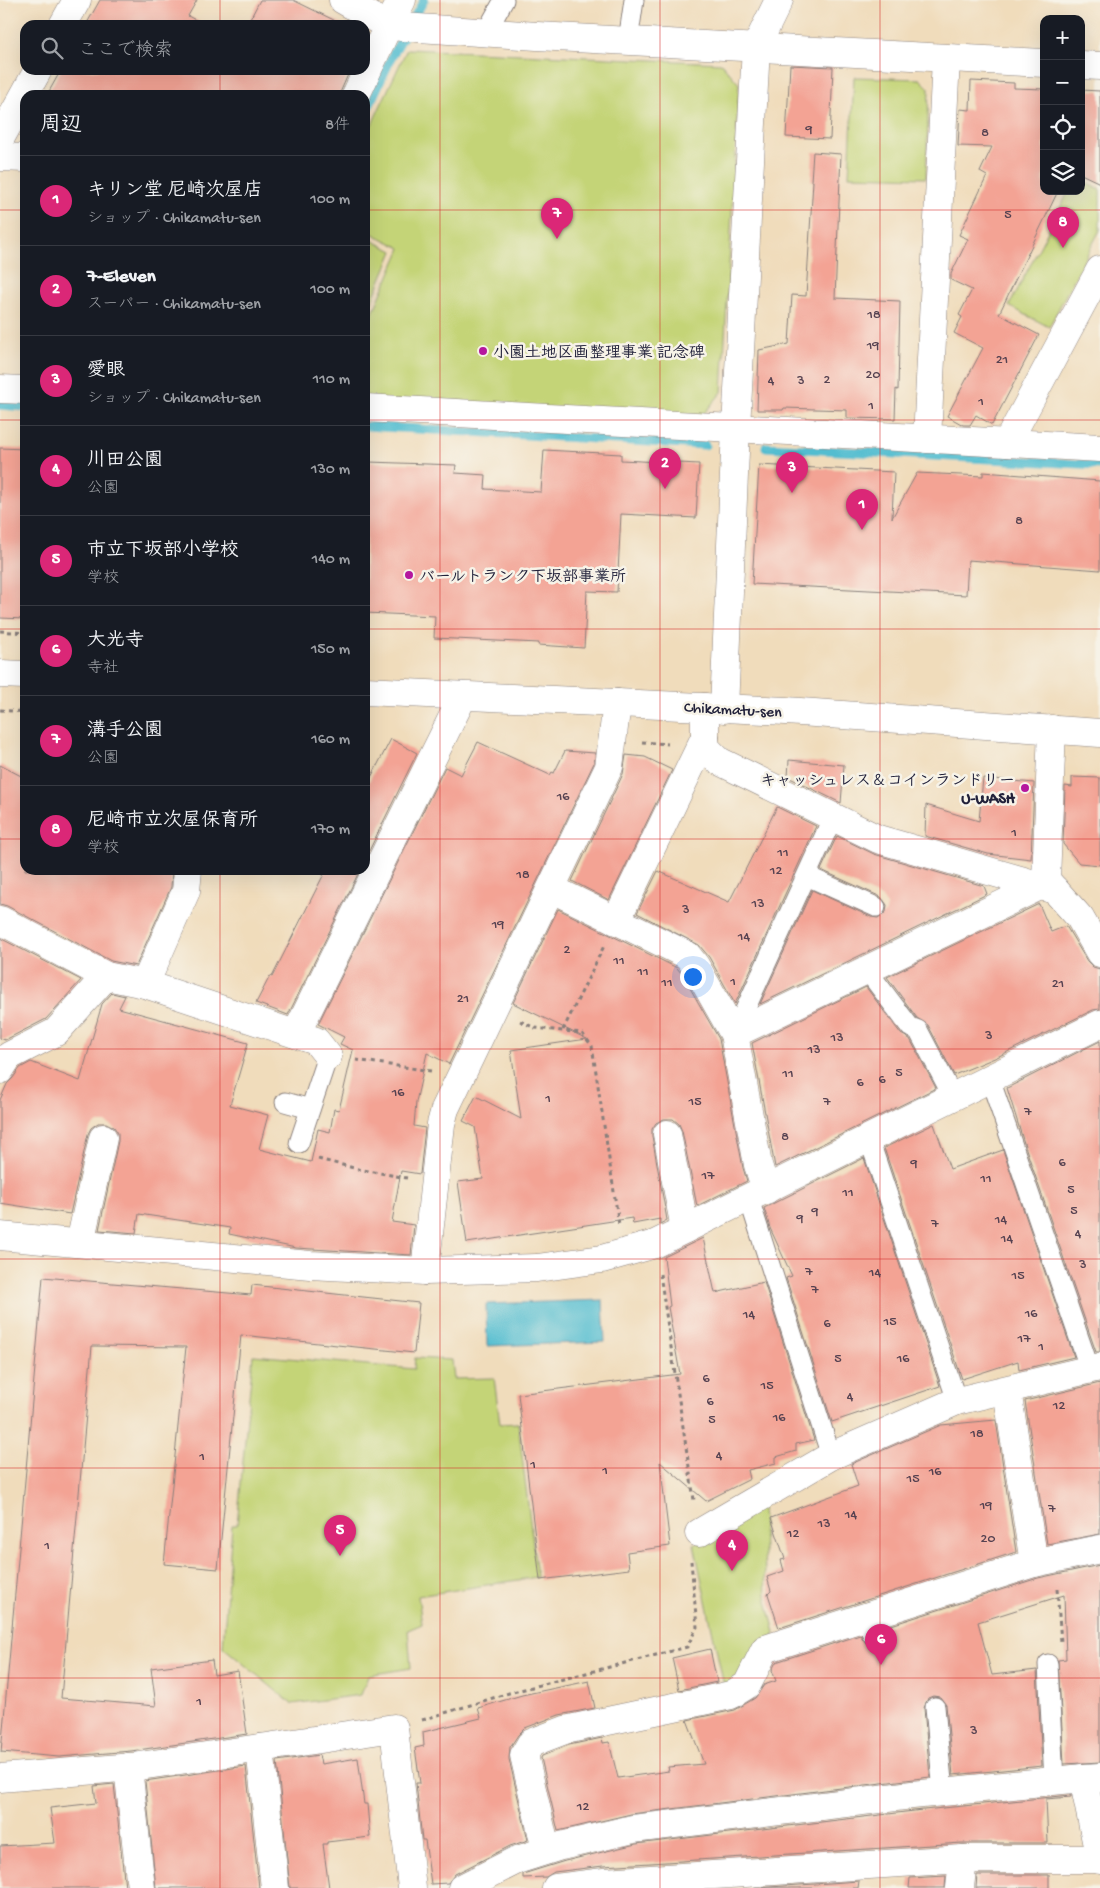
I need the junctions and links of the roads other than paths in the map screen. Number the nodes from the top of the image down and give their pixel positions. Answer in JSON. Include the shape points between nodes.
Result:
{"nodes":[{"id":1,"x":77,"y":0,"type":"edge"},
{"id":2,"x":343,"y":0,"type":"edge"},
{"id":3,"x":402,"y":0,"type":"edge"},
{"id":4,"x":504,"y":0,"type":"edge"},
{"id":5,"x":634,"y":0,"type":"edge"},
{"id":6,"x":779,"y":0,"type":"edge"},
{"id":7,"x":67,"y":20,"type":"edge"},
{"id":8,"x":388,"y":26,"type":"junction"},
{"id":9,"x":486,"y":32,"type":"junction"},
{"id":10,"x":628,"y":41,"type":"junction"},
{"id":11,"x":756,"y":47,"type":"junction"},
{"id":12,"x":946,"y":59,"type":"junction"},
{"id":13,"x":1040,"y":63,"type":"edge"},
{"id":14,"x":370,"y":65,"type":"edge"},
{"id":15,"x":1085,"y":65,"type":"edge"},
{"id":16,"x":1100,"y":66,"type":"edge"},
{"id":17,"x":35,"y":75,"type":"edge"},
{"id":18,"x":365,"y":75,"type":"edge"},
{"id":19,"x":27,"y":90,"type":"edge"},
{"id":20,"x":358,"y":90,"type":"edge"},
{"id":21,"x":20,"y":103,"type":"edge"},
{"id":22,"x":0,"y":139,"type":"edge"},
{"id":23,"x":0,"y":157,"type":"edge"},
{"id":24,"x":20,"y":158,"type":"edge"},
{"id":25,"x":1100,"y":270,"type":"edge"},
{"id":26,"x":0,"y":389,"type":"edge"},
{"id":27,"x":20,"y":390,"type":"edge"},
{"id":28,"x":370,"y":408,"type":"edge"},
{"id":29,"x":736,"y":428,"type":"junction"},
{"id":30,"x":927,"y":439,"type":"junction"},
{"id":31,"x":1007,"y":443,"type":"junction"},
{"id":32,"x":1100,"y":448,"type":"edge"},
{"id":33,"x":0,"y":674,"type":"edge"},
{"id":34,"x":20,"y":675,"type":"edge"},
{"id":35,"x":370,"y":691,"type":"edge"},
{"id":36,"x":463,"y":696,"type":"junction"},
{"id":37,"x":617,"y":703,"type":"junction"},
{"id":38,"x":715,"y":708,"type":"junction"},
{"id":39,"x":1052,"y":729,"type":"junction"},
{"id":40,"x":1100,"y":732,"type":"edge"},
{"id":41,"x":705,"y":737,"type":"junction"},
{"id":42,"x":833,"y":816,"type":"junction"},
{"id":43,"x":188,"y":875,"type":"edge"},
{"id":44,"x":807,"y":876,"type":"junction"},
{"id":45,"x":1047,"y":888,"type":"junction"},
{"id":46,"x":552,"y":890,"type":"junction"},
{"id":47,"x":876,"y":907,"type":"dead end"},
{"id":48,"x":0,"y":920,"type":"edge"},
{"id":49,"x":616,"y":921,"type":"junction"},
{"id":50,"x":1100,"y":953,"type":"edge"},
{"id":51,"x":867,"y":970,"type":"junction"},
{"id":52,"x":106,"y":976,"type":"junction"},
{"id":53,"x":144,"y":984,"type":"junction"},
{"id":54,"x":1100,"y":1024,"type":"edge"},
{"id":55,"x":296,"y":1034,"type":"junction"},
{"id":56,"x":734,"y":1034,"type":"junction"},
{"id":57,"x":328,"y":1056,"type":"joint"},
{"id":58,"x":3,"y":1059,"type":"edge"},
{"id":59,"x":990,"y":1079,"type":"junction"},
{"id":60,"x":952,"y":1097,"type":"junction"},
{"id":61,"x":285,"y":1102,"type":"dead end"},
{"id":62,"x":310,"y":1109,"type":"junction"},
{"id":63,"x":667,"y":1134,"type":"dead end"},
{"id":64,"x":103,"y":1138,"type":"dead end"},
{"id":65,"x":869,"y":1139,"type":"junction"},
{"id":66,"x":299,"y":1143,"type":"dead end"},
{"id":67,"x":757,"y":1194,"type":"junction"},
{"id":68,"x":685,"y":1229,"type":"junction"},
{"id":69,"x":0,"y":1236,"type":"edge"},
{"id":70,"x":80,"y":1243,"type":"junction"},
{"id":71,"x":425,"y":1271,"type":"junction"},
{"id":72,"x":1095,"y":1369,"type":"edge"},
{"id":73,"x":1007,"y":1390,"type":"junction"},
{"id":74,"x":957,"y":1402,"type":"junction"},
{"id":75,"x":831,"y":1456,"type":"junction"},
{"id":76,"x":699,"y":1534,"type":"road end"},
{"id":77,"x":1100,"y":1550,"type":"edge"},
{"id":78,"x":1044,"y":1561,"type":"junction"},
{"id":79,"x":1048,"y":1664,"type":"road end"},
{"id":80,"x":934,"y":1707,"type":"dead end"},
{"id":81,"x":260,"y":1748,"type":"junction"},
{"id":82,"x":128,"y":1767,"type":"junction"},
{"id":83,"x":0,"y":1778,"type":"edge"},
{"id":84,"x":1091,"y":1778,"type":"edge"},
{"id":85,"x":1054,"y":1780,"type":"junction"},
{"id":86,"x":943,"y":1792,"type":"junction"},
{"id":87,"x":546,"y":1850,"type":"junction"},
{"id":88,"x":963,"y":1859,"type":"junction"},
{"id":89,"x":1100,"y":1859,"type":"edge"},
{"id":90,"x":872,"y":1876,"type":"edge"},
{"id":91,"x":785,"y":1879,"type":"edge"},
{"id":92,"x":691,"y":1882,"type":"edge"},
{"id":93,"x":604,"y":1885,"type":"edge"},
{"id":94,"x":141,"y":1888,"type":"edge"},
{"id":95,"x":276,"y":1888,"type":"edge"},
{"id":96,"x":412,"y":1888,"type":"edge"},
{"id":97,"x":462,"y":1888,"type":"edge"},
{"id":98,"x":556,"y":1888,"type":"edge"},
{"id":99,"x":960,"y":1888,"type":"edge"}],
"edges":[{"from":1,"to":7,"type":"street"},
{"from":2,"to":8,"type":"street"},
{"from":3,"to":8,"type":"street"},
{"from":4,"to":9,"type":"lane"},
{"from":5,"to":10,"type":"lane"},
{"from":6,"to":11,"type":"street"},
{"from":8,"to":9,"type":"street"},
{"from":8,"to":14,"type":"street"},
{"from":9,"to":10,"type":"street"},
{"from":10,"to":11,"type":"street"},
{"from":11,"to":12,"type":"street"},
{"from":11,"to":29,"type":"street"},
{"from":12,"to":13,"type":"street"},
{"from":12,"to":30,"type":"street"},
{"from":15,"to":16,"type":"street"},
{"from":17,"to":19,"type":"street"},
{"from":18,"to":20,"type":"street"},
{"from":21,"to":22,"type":"street"},
{"from":23,"to":24,"type":"street"},
{"from":25,"to":31,"type":"street"},
{"from":26,"to":27,"type":"street"},
{"from":28,"to":29,"type":"street"},
{"from":29,"to":30,"type":"street"},
{"from":29,"to":38,"type":"street"},
{"from":30,"to":31,"type":"street"},
{"from":31,"to":32,"type":"street"},
{"from":33,"to":34,"type":"street"},
{"from":35,"to":36,"type":"street","name":"Chikamatu-sen"},
{"from":36,"to":37,"type":"street","name":"Chikamatu-sen"},
{"from":36,"to":55,"type":"street"},
{"from":37,"to":38,"type":"street","name":"Chikamatu-sen"},
{"from":37,"to":46,"type":"street","via":[[609,767]]},
{"from":38,"to":39,"type":"street","name":"Chikamatu-sen"},
{"from":38,"to":41,"type":"street"},
{"from":39,"to":40,"type":"street","name":"Chikamatu-sen"},
{"from":39,"to":45,"type":"street"},
{"from":41,"to":42,"type":"street","via":[[705,748],[719,761]]},
{"from":41,"to":49,"type":"street"},
{"from":42,"to":44,"type":"lane"},
{"from":42,"to":45,"type":"street","via":[[878,839]]},
{"from":43,"to":53,"type":"street","via":[[186,891]]},
{"from":44,"to":47,"type":"lane"},
{"from":44,"to":56,"type":"lane"},
{"from":45,"to":50,"type":"street","via":[[1080,918]]},
{"from":45,"to":51,"type":"street"},
{"from":46,"to":49,"type":"street"},
{"from":46,"to":71,"type":"street","via":[[440,1124]]},
{"from":48,"to":52,"type":"street"},
{"from":49,"to":56,"type":"street","via":[[687,955]]},
{"from":51,"to":56,"type":"street"},
{"from":51,"to":60,"type":"lane","via":[[910,1027],[918,1030]]},
{"from":52,"to":53,"type":"street"},
{"from":52,"to":58,"type":"street","via":[[56,1032]]},
{"from":53,"to":55,"type":"street"},
{"from":54,"to":59,"type":"street"},
{"from":55,"to":57,"type":"street","via":[[316,1041]]},
{"from":56,"to":67,"type":"street","via":[[758,1165]]},
{"from":57,"to":62,"type":"lane"},
{"from":59,"to":60,"type":"street"},
{"from":59,"to":72,"type":"lane"},
{"from":60,"to":65,"type":"street"},
{"from":61,"to":62,"type":"lane"},
{"from":62,"to":66,"type":"lane"},
{"from":63,"to":68,"type":"street"},
{"from":64,"to":70,"type":"street"},
{"from":65,"to":67,"type":"street"},
{"from":65,"to":74,"type":"lane"},
{"from":67,"to":68,"type":"street"},
{"from":67,"to":75,"type":"lane"},
{"from":68,"to":71,"type":"street","via":[[655,1244],[602,1259],[536,1268]]},
{"from":69,"to":70,"type":"street"},
{"from":70,"to":71,"type":"street","via":[[310,1265]]},
{"from":72,"to":73,"type":"street"},
{"from":73,"to":74,"type":"street"},
{"from":73,"to":78,"type":"street"},
{"from":74,"to":75,"type":"street"},
{"from":75,"to":76,"type":"street"},
{"from":77,"to":78,"type":"street"},
{"from":78,"to":87,"type":"street","via":[[868,1626],[765,1649],[747,1684],[731,1695],[565,1730],[531,1743],[524,1755]]},
{"from":79,"to":85,"type":"lane"},
{"from":80,"to":86,"type":"lane"},
{"from":81,"to":82,"type":"street"},
{"from":81,"to":95,"type":"street"},
{"from":81,"to":96,"type":"street","via":[[394,1728]]},
{"from":82,"to":83,"type":"street"},
{"from":82,"to":94,"type":"street"},
{"from":84,"to":85,"type":"street"},
{"from":84,"to":89,"type":"street"},
{"from":85,"to":86,"type":"street"},
{"from":86,"to":87,"type":"street","via":[[633,1829]]},
{"from":87,"to":97,"type":"street","via":[[517,1860]]},
{"from":88,"to":89,"type":"street"},
{"from":88,"to":90,"type":"street"},
{"from":88,"to":99,"type":"street"},
{"from":90,"to":91,"type":"street"},
{"from":91,"to":92,"type":"street"},
{"from":92,"to":93,"type":"street"},
{"from":93,"to":98,"type":"street"}]}
